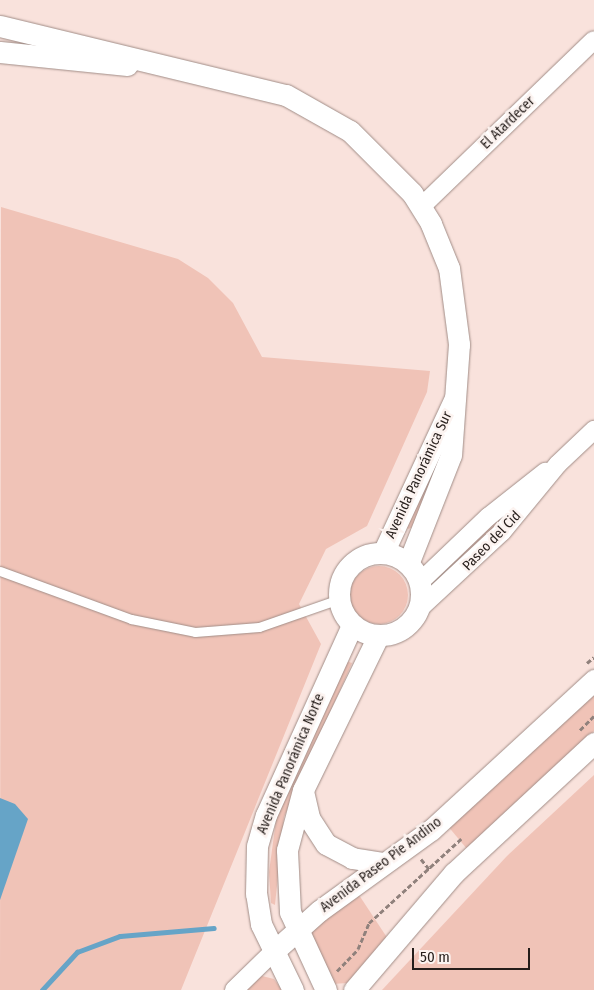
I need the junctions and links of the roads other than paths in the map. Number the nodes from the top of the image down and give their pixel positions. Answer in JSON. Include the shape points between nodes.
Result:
{"nodes":[{"id":1,"x":0,"y":26,"type":"edge"},
{"id":2,"x":594,"y":40,"type":"edge"},
{"id":3,"x":0,"y":52,"type":"edge"},
{"id":4,"x":147,"y":65,"type":"junction"},
{"id":5,"x":421,"y":206,"type":"junction"},
{"id":6,"x":455,"y":398,"type":"junction"},
{"id":7,"x":594,"y":430,"type":"edge"},
{"id":8,"x":558,"y":464,"type":"junction"},
{"id":9,"x":382,"y":553,"type":"junction"},
{"id":10,"x":408,"y":564,"type":"junction"},
{"id":11,"x":0,"y":571,"type":"edge"},
{"id":12,"x":420,"y":582,"type":"junction"},
{"id":13,"x":339,"y":599,"type":"junction"},
{"id":14,"x":418,"y":610,"type":"junction"},
{"id":15,"x":352,"y":625,"type":"junction"},
{"id":16,"x":378,"y":636,"type":"junction"},
{"id":17,"x":594,"y":680,"type":"edge"},
{"id":18,"x":594,"y":743,"type":"edge"},
{"id":19,"x":303,"y":790,"type":"junction"},
{"id":20,"x":384,"y":863,"type":"junction"},
{"id":21,"x":288,"y":902,"type":"junction"},
{"id":22,"x":258,"y":909,"type":"junction"},
{"id":23,"x":296,"y":930,"type":"junction"},
{"id":24,"x":272,"y":953,"type":"junction"},
{"id":25,"x":234,"y":990,"type":"edge"},
{"id":26,"x":293,"y":990,"type":"edge"},
{"id":27,"x":326,"y":990,"type":"edge"},
{"id":28,"x":354,"y":990,"type":"edge"}],
"edges":[{"from":1,"to":4,"type":"street","name":"Avenida Panorámica Sur","via":[[78,42]]},
{"from":2,"to":5,"type":"street","name":"El Atardecer"},
{"from":3,"to":4,"type":"street","name":"Avenida Panorámica Sur","via":[[78,62]]},
{"from":4,"to":5,"type":"street","name":"Avenida Panorámica Sur","via":[[261,87],[310,106],[369,146]]},
{"from":5,"to":6,"type":"street","name":"Avenida Panorámica Sur","via":[[441,246],[454,290],[459,344]]},
{"from":6,"to":9,"type":"street","name":"Avenida Panorámica Sur"},
{"from":6,"to":10,"type":"street","name":"Avenida Panorámica Sur","via":[[451,455]]},
{"from":7,"to":8,"type":"street","name":"Paseo del Cid"},
{"from":8,"to":12,"type":"street","name":"Paseo del Cid","via":[[499,507]]},
{"from":8,"to":14,"type":"street","name":"Paseo del Cid","via":[[502,532]]},
{"from":9,"to":10,"type":"street"},
{"from":9,"to":13,"type":"street","via":[[353,563],[340,583]]},
{"from":10,"to":12,"type":"street"},
{"from":11,"to":13,"type":"lane","via":[[131,620],[195,632],[258,627]]},
{"from":12,"to":14,"type":"street"},
{"from":13,"to":15,"type":"street"},
{"from":14,"to":16,"type":"street","via":[[402,629]]},
{"from":15,"to":16,"type":"street"},
{"from":15,"to":22,"type":"street","name":"Avenida Panorámica Norte","via":[[261,830],[255,863]]},
{"from":16,"to":19,"type":"street","name":"Avenida Panorámica Norte"},
{"from":17,"to":20,"type":"street","name":"Avenida Paseo Pie Andino","via":[[411,845]]},
{"from":18,"to":28,"type":"street","via":[[444,884]]},
{"from":19,"to":20,"type":"street","via":[[309,818],[326,844],[352,858]]},
{"from":19,"to":21,"type":"street","name":"Avenida Panorámica Norte","via":[[287,850]]},
{"from":20,"to":23,"type":"street","name":"Avenida Paseo Pie Andino"},
{"from":21,"to":22,"type":"street","via":[[274,914]]},
{"from":21,"to":23,"type":"street","name":"Avenida Panorámica Norte"},
{"from":22,"to":24,"type":"street","name":"Avenida Panorámica Norte"},
{"from":23,"to":24,"type":"street","name":"Avenida Paseo Pie Andino"},
{"from":23,"to":27,"type":"street","name":"Avenida Panorámica Norte"},
{"from":24,"to":25,"type":"street","name":"Avenida Paseo Pie Andino"},
{"from":24,"to":26,"type":"street","name":"Avenida Panorámica Norte"}]}
